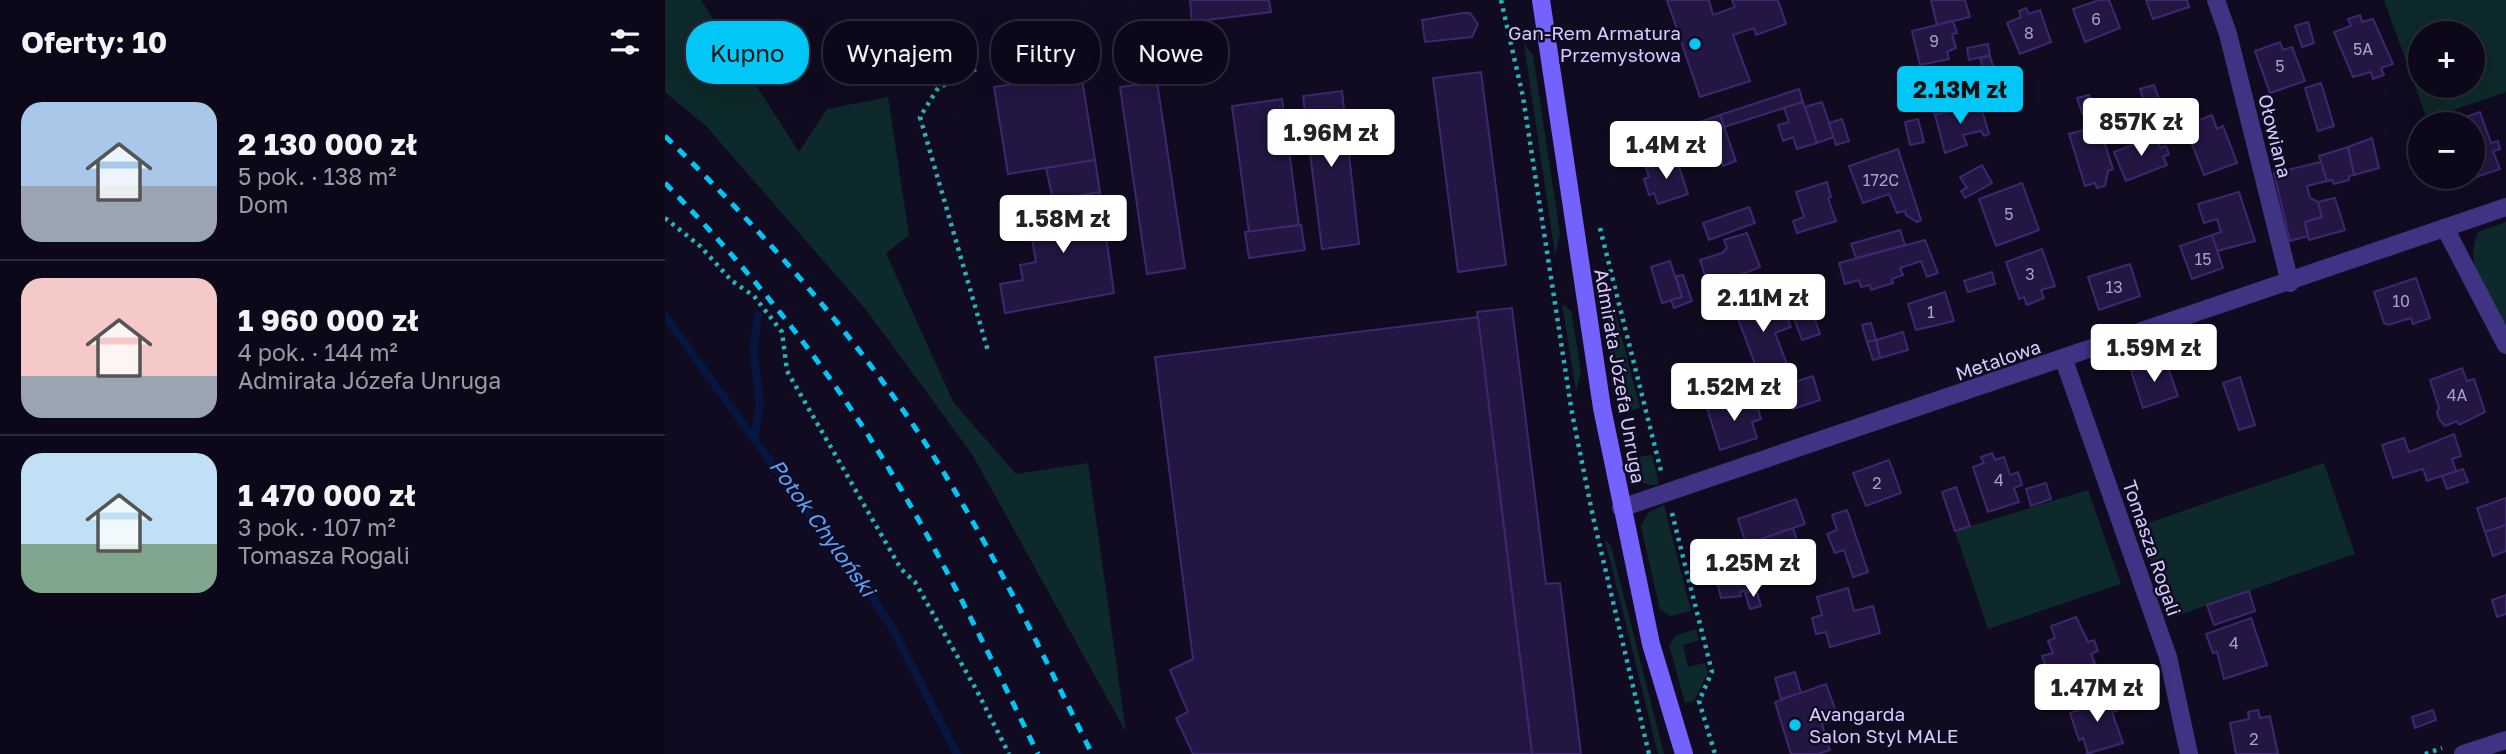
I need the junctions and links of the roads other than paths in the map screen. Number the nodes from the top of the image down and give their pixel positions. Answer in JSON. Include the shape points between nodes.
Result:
{"nodes":[{"id":1,"x":1541,"y":0,"type":"edge"},
{"id":2,"x":2216,"y":0,"type":"edge"},
{"id":3,"x":2506,"y":207,"type":"edge"},
{"id":4,"x":2445,"y":228,"type":"junction"},
{"id":5,"x":2290,"y":283,"type":"junction"},
{"id":6,"x":2506,"y":345,"type":"edge"},
{"id":7,"x":2064,"y":360,"type":"junction"},
{"id":8,"x":1621,"y":508,"type":"junction"},
{"id":9,"x":2506,"y":740,"type":"edge"},
{"id":10,"x":1684,"y":754,"type":"edge"},
{"id":11,"x":2189,"y":754,"type":"edge"},
{"id":12,"x":2463,"y":754,"type":"edge"}],
"edges":[{"from":1,"to":8,"type":"street","name":"Admirała Józefa Unruga"},
{"from":2,"to":5,"type":"street","name":"Ołowiana"},
{"from":3,"to":4,"type":"street","name":"Metalowa"},
{"from":4,"to":5,"type":"street","name":"Metalowa"},
{"from":4,"to":6,"type":"street"},
{"from":5,"to":7,"type":"street","name":"Metalowa"},
{"from":7,"to":8,"type":"street","name":"Metalowa"},
{"from":7,"to":11,"type":"street","name":"Tomasza Rogali","via":[[2168,657]]},
{"from":8,"to":10,"type":"street","name":"Admirała Józefa Unruga","via":[[1651,644]]},
{"from":9,"to":12,"type":"street"}]}
